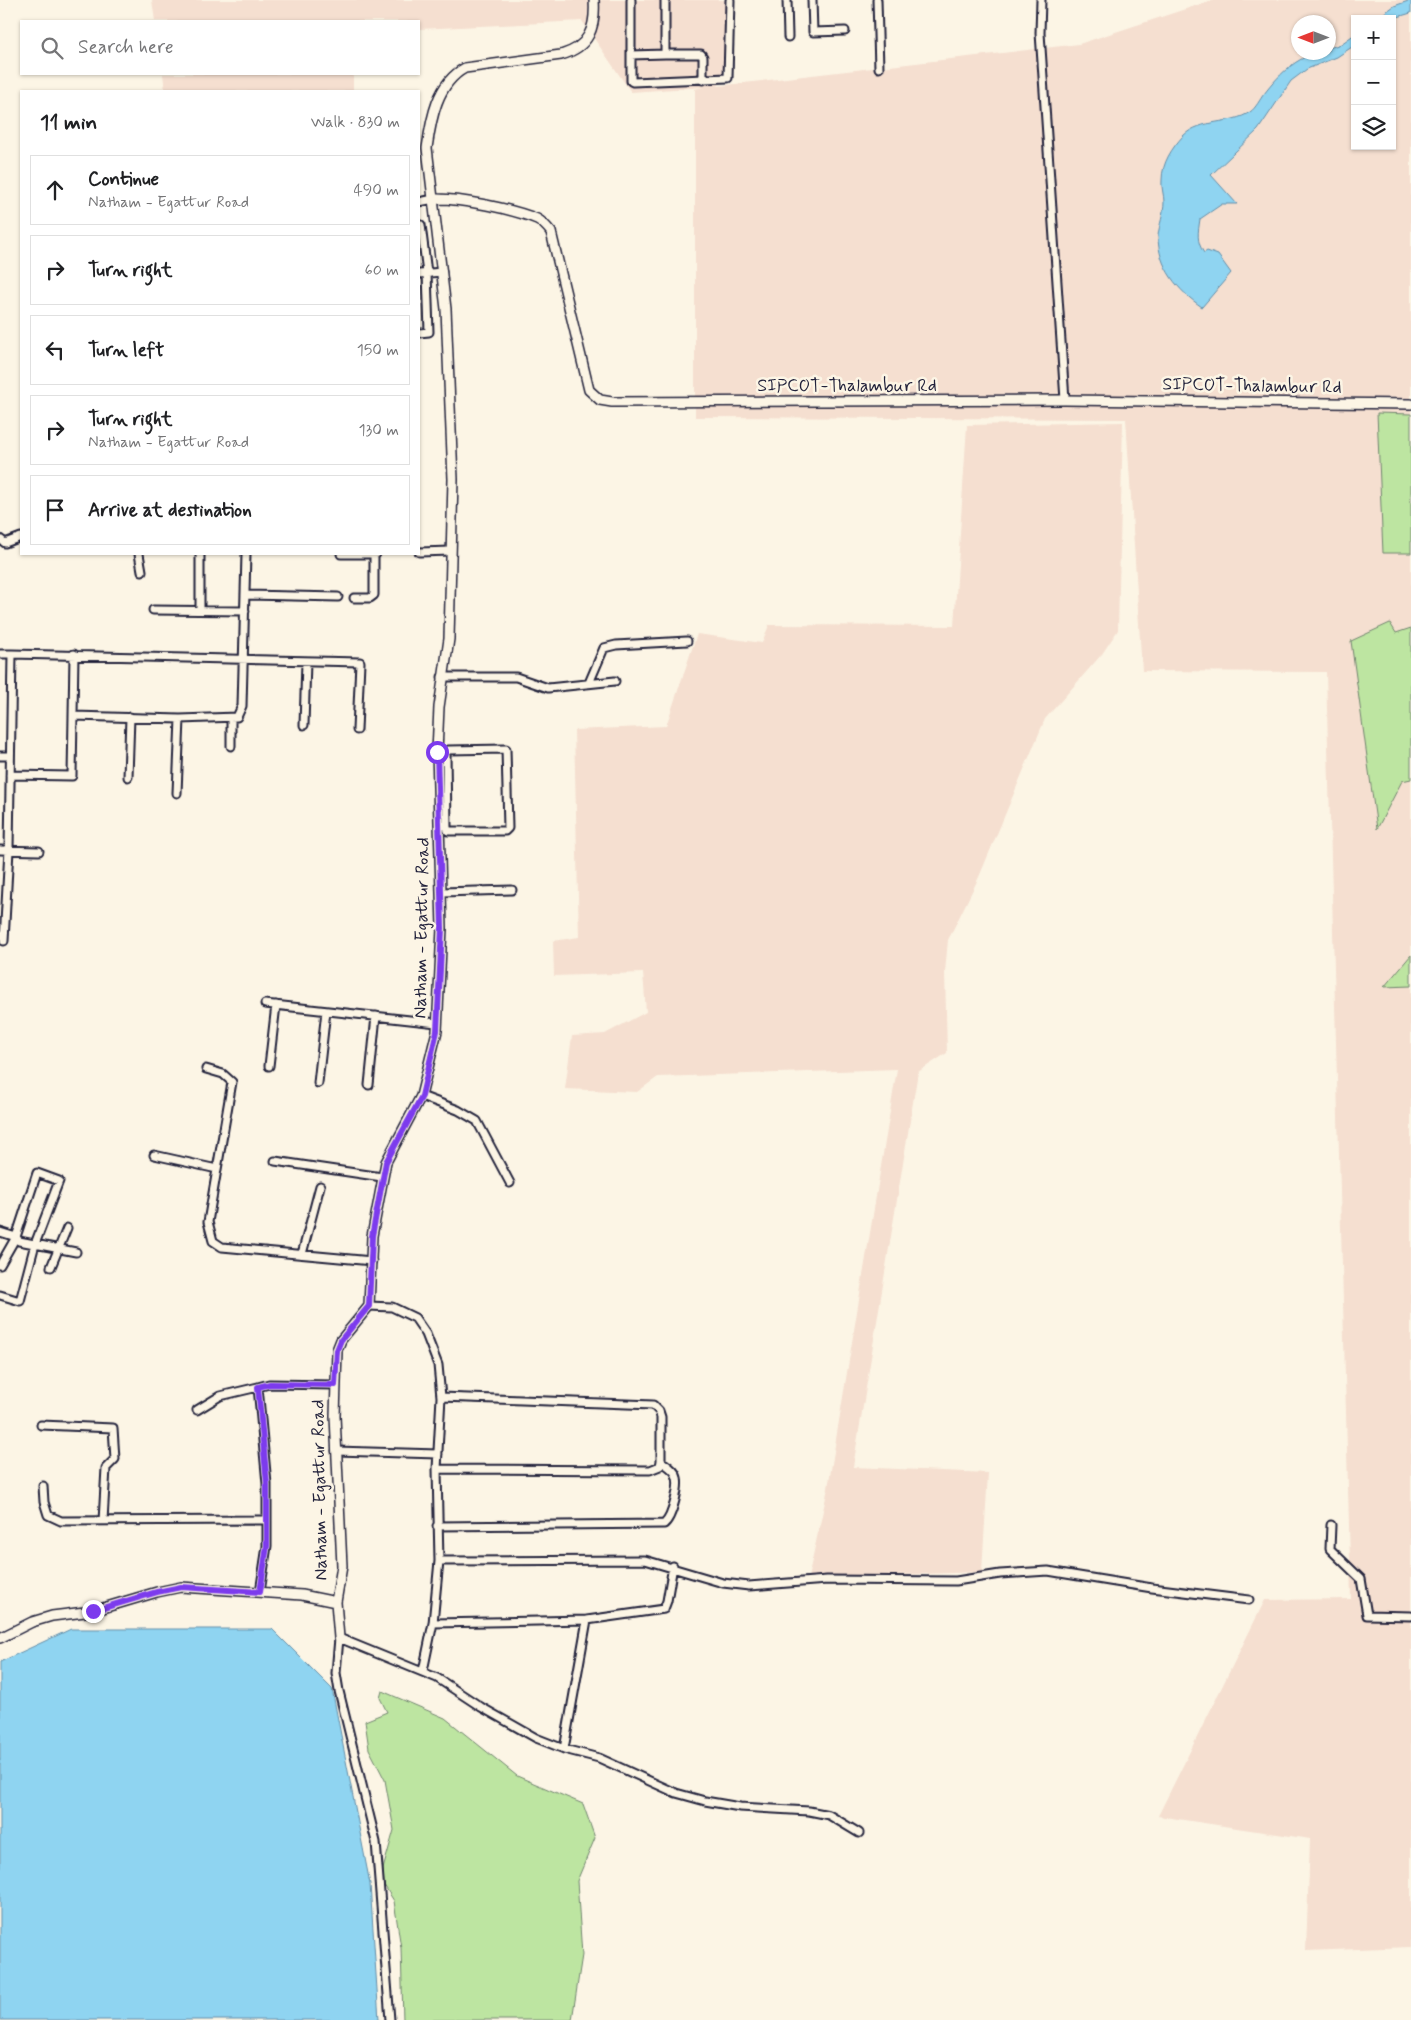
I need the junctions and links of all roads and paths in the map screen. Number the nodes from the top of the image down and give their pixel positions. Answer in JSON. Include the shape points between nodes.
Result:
{"nodes":[{"id":1,"x":594,"y":0,"type":"edge"},
{"id":2,"x":631,"y":0,"type":"edge"},
{"id":3,"x":665,"y":0,"type":"edge"},
{"id":4,"x":730,"y":0,"type":"edge"},
{"id":5,"x":787,"y":0,"type":"edge"},
{"id":6,"x":812,"y":0,"type":"edge"},
{"id":7,"x":877,"y":0,"type":"edge"},
{"id":8,"x":1041,"y":0,"type":"edge"},
{"id":9,"x":844,"y":32,"type":"dead end"},
{"id":10,"x":788,"y":37,"type":"dead end"},
{"id":11,"x":665,"y":54,"type":"junction"},
{"id":12,"x":631,"y":55,"type":"junction"},
{"id":13,"x":878,"y":68,"type":"dead end"},
{"id":14,"x":703,"y":80,"type":"junction"},
{"id":15,"x":434,"y":199,"type":"junction"},
{"id":16,"x":420,"y":202,"type":"edge"},
{"id":17,"x":420,"y":226,"type":"edge"},
{"id":18,"x":442,"y":272,"type":"junction"},
{"id":19,"x":423,"y":274,"type":"edge"},
{"id":20,"x":420,"y":333,"type":"edge"},
{"id":21,"x":1065,"y":400,"type":"junction"},
{"id":22,"x":1411,"y":404,"type":"edge"},
{"id":23,"x":20,"y":537,"type":"edge"},
{"id":24,"x":0,"y":540,"type":"edge"},
{"id":25,"x":451,"y":551,"type":"junction"},
{"id":26,"x":420,"y":552,"type":"edge"},
{"id":27,"x":139,"y":555,"type":"edge"},
{"id":28,"x":200,"y":555,"type":"edge"},
{"id":29,"x":246,"y":555,"type":"edge"},
{"id":30,"x":374,"y":555,"type":"edge"},
{"id":31,"x":142,"y":572,"type":"dead end"},
{"id":32,"x":245,"y":595,"type":"junction"},
{"id":33,"x":338,"y":598,"type":"dead end"},
{"id":34,"x":354,"y":598,"type":"dead end"},
{"id":35,"x":153,"y":610,"type":"dead end"},
{"id":36,"x":200,"y":610,"type":"junction"},
{"id":37,"x":245,"y":611,"type":"junction"},
{"id":38,"x":687,"y":641,"type":"dead end"},
{"id":39,"x":0,"y":654,"type":"edge"},
{"id":40,"x":12,"y":654,"type":"junction"},
{"id":41,"x":74,"y":654,"type":"junction"},
{"id":42,"x":244,"y":659,"type":"junction"},
{"id":43,"x":306,"y":662,"type":"junction"},
{"id":44,"x":442,"y":678,"type":"junction"},
{"id":45,"x":615,"y":681,"type":"dead end"},
{"id":46,"x":589,"y":683,"type":"junction"},
{"id":47,"x":74,"y":716,"type":"junction"},
{"id":48,"x":130,"y":718,"type":"junction"},
{"id":49,"x":231,"y":718,"type":"junction"},
{"id":50,"x":180,"y":719,"type":"junction"},
{"id":51,"x":304,"y":725,"type":"dead end"},
{"id":52,"x":357,"y":730,"type":"dead end"},
{"id":53,"x":231,"y":746,"type":"dead end"},
{"id":54,"x":441,"y":752,"type":"junction"},
{"id":55,"x":0,"y":756,"type":"edge"},
{"id":56,"x":10,"y":756,"type":"junction"},
{"id":57,"x":10,"y":775,"type":"junction"},
{"id":58,"x":128,"y":777,"type":"dead end"},
{"id":59,"x":177,"y":793,"type":"dead end"},
{"id":60,"x":443,"y":826,"type":"junction"},
{"id":61,"x":0,"y":850,"type":"edge"},
{"id":62,"x":9,"y":850,"type":"junction"},
{"id":63,"x":39,"y":851,"type":"dead end"},
{"id":64,"x":512,"y":890,"type":"dead end"},
{"id":65,"x":441,"y":892,"type":"junction"},
{"id":66,"x":4,"y":941,"type":"dead end"},
{"id":67,"x":265,"y":1004,"type":"dead end"},
{"id":68,"x":276,"y":1006,"type":"junction"},
{"id":69,"x":326,"y":1011,"type":"junction"},
{"id":70,"x":376,"y":1016,"type":"junction"},
{"id":71,"x":437,"y":1023,"type":"junction"},
{"id":72,"x":269,"y":1066,"type":"dead end"},
{"id":73,"x":206,"y":1070,"type":"dead end"},
{"id":74,"x":318,"y":1083,"type":"dead end"},
{"id":75,"x":369,"y":1085,"type":"dead end"},
{"id":76,"x":422,"y":1096,"type":"junction"},
{"id":77,"x":154,"y":1155,"type":"dead end"},
{"id":78,"x":275,"y":1161,"type":"dead end"},
{"id":79,"x":217,"y":1169,"type":"junction"},
{"id":80,"x":382,"y":1177,"type":"junction"},
{"id":81,"x":510,"y":1183,"type":"dead end"},
{"id":82,"x":320,"y":1186,"type":"dead end"},
{"id":83,"x":67,"y":1228,"type":"dead end"},
{"id":84,"x":0,"y":1232,"type":"edge"},
{"id":85,"x":16,"y":1237,"type":"junction"},
{"id":86,"x":35,"y":1244,"type":"junction"},
{"id":87,"x":59,"y":1249,"type":"junction"},
{"id":88,"x":76,"y":1252,"type":"dead end"},
{"id":89,"x":302,"y":1254,"type":"junction"},
{"id":90,"x":372,"y":1261,"type":"junction"},
{"id":91,"x":0,"y":1265,"type":"edge"},
{"id":92,"x":51,"y":1267,"type":"dead end"},
{"id":93,"x":0,"y":1294,"type":"edge"},
{"id":94,"x":369,"y":1306,"type":"junction"},
{"id":95,"x":335,"y":1385,"type":"junction"},
{"id":96,"x":258,"y":1387,"type":"junction"},
{"id":97,"x":441,"y":1398,"type":"junction"},
{"id":98,"x":197,"y":1410,"type":"dead end"},
{"id":99,"x":40,"y":1425,"type":"dead end"},
{"id":100,"x":336,"y":1451,"type":"junction"},
{"id":101,"x":438,"y":1454,"type":"junction"},
{"id":102,"x":661,"y":1461,"type":"junction"},
{"id":103,"x":437,"y":1469,"type":"junction"},
{"id":104,"x":43,"y":1486,"type":"dead end"},
{"id":105,"x":267,"y":1520,"type":"junction"},
{"id":106,"x":103,"y":1521,"type":"junction"},
{"id":107,"x":1331,"y":1525,"type":"dead end"},
{"id":108,"x":437,"y":1526,"type":"junction"},
{"id":109,"x":439,"y":1561,"type":"junction"},
{"id":110,"x":672,"y":1566,"type":"junction"},
{"id":111,"x":260,"y":1592,"type":"junction"},
{"id":112,"x":1249,"y":1600,"type":"dead end"},
{"id":113,"x":336,"y":1602,"type":"junction"},
{"id":114,"x":1411,"y":1616,"type":"edge"},
{"id":115,"x":587,"y":1620,"type":"junction"},
{"id":116,"x":433,"y":1623,"type":"junction"},
{"id":117,"x":0,"y":1638,"type":"edge"},
{"id":118,"x":339,"y":1638,"type":"junction"},
{"id":119,"x":423,"y":1671,"type":"junction"},
{"id":120,"x":564,"y":1749,"type":"junction"},
{"id":121,"x":859,"y":1833,"type":"dead end"},
{"id":122,"x":390,"y":2020,"type":"edge"}],
"edges":[{"from":1,"to":15,"type":"street","name":"Natham - Egattur Road","via":[[595,12],[589,34],[583,46],[574,51],[465,68],[454,74],[446,84],[430,127],[427,148]]},
{"from":2,"to":12,"type":"street"},
{"from":3,"to":11,"type":"street"},
{"from":4,"to":14,"type":"street","via":[[729,76]]},
{"from":5,"to":10,"type":"street"},
{"from":6,"to":9,"type":"street","via":[[813,32]]},
{"from":7,"to":13,"type":"street"},
{"from":8,"to":21,"type":"street","via":[[1040,33]]},
{"from":11,"to":12,"type":"street"},
{"from":11,"to":14,"type":"street","via":[[701,54]]},
{"from":12,"to":14,"type":"street","via":[[633,82]]},
{"from":15,"to":16,"type":"street","name":"SIPCOT-Thalambur Rd"},
{"from":15,"to":18,"type":"street","name":"Natham - Egattur Road"},
{"from":15,"to":21,"type":"street","name":"SIPCOT-Thalambur Rd","via":[[453,198],[488,206],[531,217],[546,225],[551,232],[586,381],[589,390],[600,400]]},
{"from":17,"to":19,"type":"street"},
{"from":18,"to":19,"type":"street"},
{"from":18,"to":25,"type":"street","name":"Natham - Egattur Road","via":[[453,479]]},
{"from":19,"to":20,"type":"street","via":[[429,332]]},
{"from":21,"to":22,"type":"street","name":"SIPCOT-Thalambur Rd"},
{"from":23,"to":24,"type":"street","via":[[5,543]]},
{"from":25,"to":26,"type":"street"},
{"from":25,"to":44,"type":"street","name":"Natham - Egattur Road","via":[[449,639]]},
{"from":27,"to":31,"type":"street"},
{"from":28,"to":36,"type":"street"},
{"from":29,"to":32,"type":"street"},
{"from":30,"to":34,"type":"street","via":[[374,595]]},
{"from":32,"to":33,"type":"street"},
{"from":32,"to":37,"type":"street"},
{"from":35,"to":36,"type":"street"},
{"from":36,"to":37,"type":"street"},
{"from":37,"to":42,"type":"street"},
{"from":38,"to":46,"type":"street","via":[[604,648]]},
{"from":39,"to":40,"type":"street"},
{"from":40,"to":41,"type":"street"},
{"from":40,"to":56,"type":"street"},
{"from":41,"to":42,"type":"street"},
{"from":41,"to":47,"type":"street"},
{"from":42,"to":43,"type":"street"},
{"from":42,"to":49,"type":"street","via":[[242,706],[237,717]]},
{"from":43,"to":51,"type":"street"},
{"from":43,"to":52,"type":"street","via":[[360,662]]},
{"from":44,"to":46,"type":"street","via":[[516,677],[548,688]]},
{"from":44,"to":54,"type":"street","name":"Natham - Egattur Road"},
{"from":45,"to":46,"type":"street"},
{"from":47,"to":48,"type":"street"},
{"from":47,"to":57,"type":"street","via":[[72,776]]},
{"from":48,"to":50,"type":"street"},
{"from":48,"to":58,"type":"street"},
{"from":49,"to":50,"type":"street"},
{"from":49,"to":53,"type":"street"},
{"from":50,"to":59,"type":"street"},
{"from":54,"to":60,"type":"street","name":"Natham - Egattur Road"},
{"from":54,"to":60,"type":"street","via":[[506,749],[508,828],[505,831],[448,831]]},
{"from":55,"to":56,"type":"street"},
{"from":56,"to":57,"type":"street"},
{"from":57,"to":62,"type":"street"},
{"from":60,"to":65,"type":"street","name":"Natham - Egattur Road"},
{"from":61,"to":62,"type":"street"},
{"from":62,"to":63,"type":"street"},
{"from":62,"to":66,"type":"street"},
{"from":64,"to":65,"type":"street"},
{"from":65,"to":71,"type":"street","name":"Natham - Egattur Road"},
{"from":67,"to":68,"type":"street"},
{"from":68,"to":69,"type":"street"},
{"from":68,"to":72,"type":"street"},
{"from":69,"to":70,"type":"street"},
{"from":69,"to":74,"type":"street"},
{"from":70,"to":71,"type":"street"},
{"from":70,"to":75,"type":"street"},
{"from":71,"to":76,"type":"street","name":"Natham - Egattur Road"},
{"from":73,"to":79,"type":"street","via":[[224,1074],[232,1082]]},
{"from":76,"to":80,"type":"street","name":"Natham - Egattur Road","via":[[386,1162]]},
{"from":76,"to":81,"type":"street","via":[[477,1121]]},
{"from":77,"to":79,"type":"street"},
{"from":78,"to":80,"type":"street"},
{"from":79,"to":89,"type":"street","via":[[208,1222],[213,1241],[222,1248]]},
{"from":80,"to":90,"type":"street","name":"Natham - Egattur Road","via":[[372,1236]]},
{"from":82,"to":89,"type":"street"},
{"from":83,"to":87,"type":"street"},
{"from":84,"to":85,"type":"street"},
{"from":85,"to":86,"type":"street"},
{"from":85,"to":86,"type":"street","via":[[37,1173],[59,1181]]},
{"from":85,"to":91,"type":"street"},
{"from":86,"to":87,"type":"street"},
{"from":86,"to":93,"type":"street","via":[[20,1301]]},
{"from":87,"to":88,"type":"street"},
{"from":87,"to":92,"type":"street"},
{"from":89,"to":90,"type":"street"},
{"from":90,"to":94,"type":"street","name":"Natham - Egattur Road"},
{"from":94,"to":95,"type":"street","name":"Natham - Egattur Road","via":[[341,1340],[337,1350]]},
{"from":94,"to":97,"type":"street","via":[[392,1306],[415,1318],[436,1359]]},
{"from":95,"to":96,"type":"street","via":[[270,1384]]},
{"from":95,"to":100,"type":"street","name":"Natham - Egattur Road"},
{"from":96,"to":98,"type":"street","via":[[220,1396]]},
{"from":96,"to":105,"type":"street"},
{"from":97,"to":101,"type":"street"},
{"from":97,"to":102,"type":"street","via":[[653,1405],[661,1417]]},
{"from":99,"to":106,"type":"street","via":[[113,1428],[115,1459],[106,1468]]},
{"from":100,"to":101,"type":"street"},
{"from":100,"to":113,"type":"street","name":"Natham - Egattur Road","via":[[342,1566]]},
{"from":101,"to":103,"type":"street"},
{"from":102,"to":103,"type":"street","via":[[660,1466],[650,1470]]},
{"from":102,"to":108,"type":"street","via":[[675,1472],[678,1481],[671,1513],[664,1524]]},
{"from":103,"to":108,"type":"street"},
{"from":104,"to":106,"type":"street","via":[[44,1502],[52,1518]]},
{"from":105,"to":106,"type":"street"},
{"from":105,"to":111,"type":"street","via":[[267,1546]]},
{"from":107,"to":114,"type":"street","via":[[1330,1549],[1361,1579],[1367,1615]]},
{"from":108,"to":109,"type":"street"},
{"from":109,"to":110,"type":"street","via":[[645,1560]]},
{"from":109,"to":116,"type":"street"},
{"from":110,"to":112,"type":"street","via":[[723,1583],[749,1586],[827,1580],[956,1581],[1000,1574],[1048,1572]]},
{"from":110,"to":115,"type":"street","via":[[664,1609]]},
{"from":111,"to":113,"type":"street","name":"Natham - Egattur Road","via":[[302,1595]]},
{"from":111,"to":117,"type":"street","name":"Natham - Egattur Road","via":[[181,1587],[93,1611],[52,1616]]},
{"from":113,"to":118,"type":"street"},
{"from":115,"to":116,"type":"street"},
{"from":115,"to":120,"type":"street"},
{"from":116,"to":119,"type":"street"},
{"from":118,"to":119,"type":"street"},
{"from":118,"to":122,"type":"street","via":[[336,1673],[339,1691],[376,1842]]},
{"from":119,"to":120,"type":"street","via":[[520,1730]]},
{"from":120,"to":121,"type":"street","via":[[599,1758],[676,1793],[706,1802],[829,1815]]}]}
